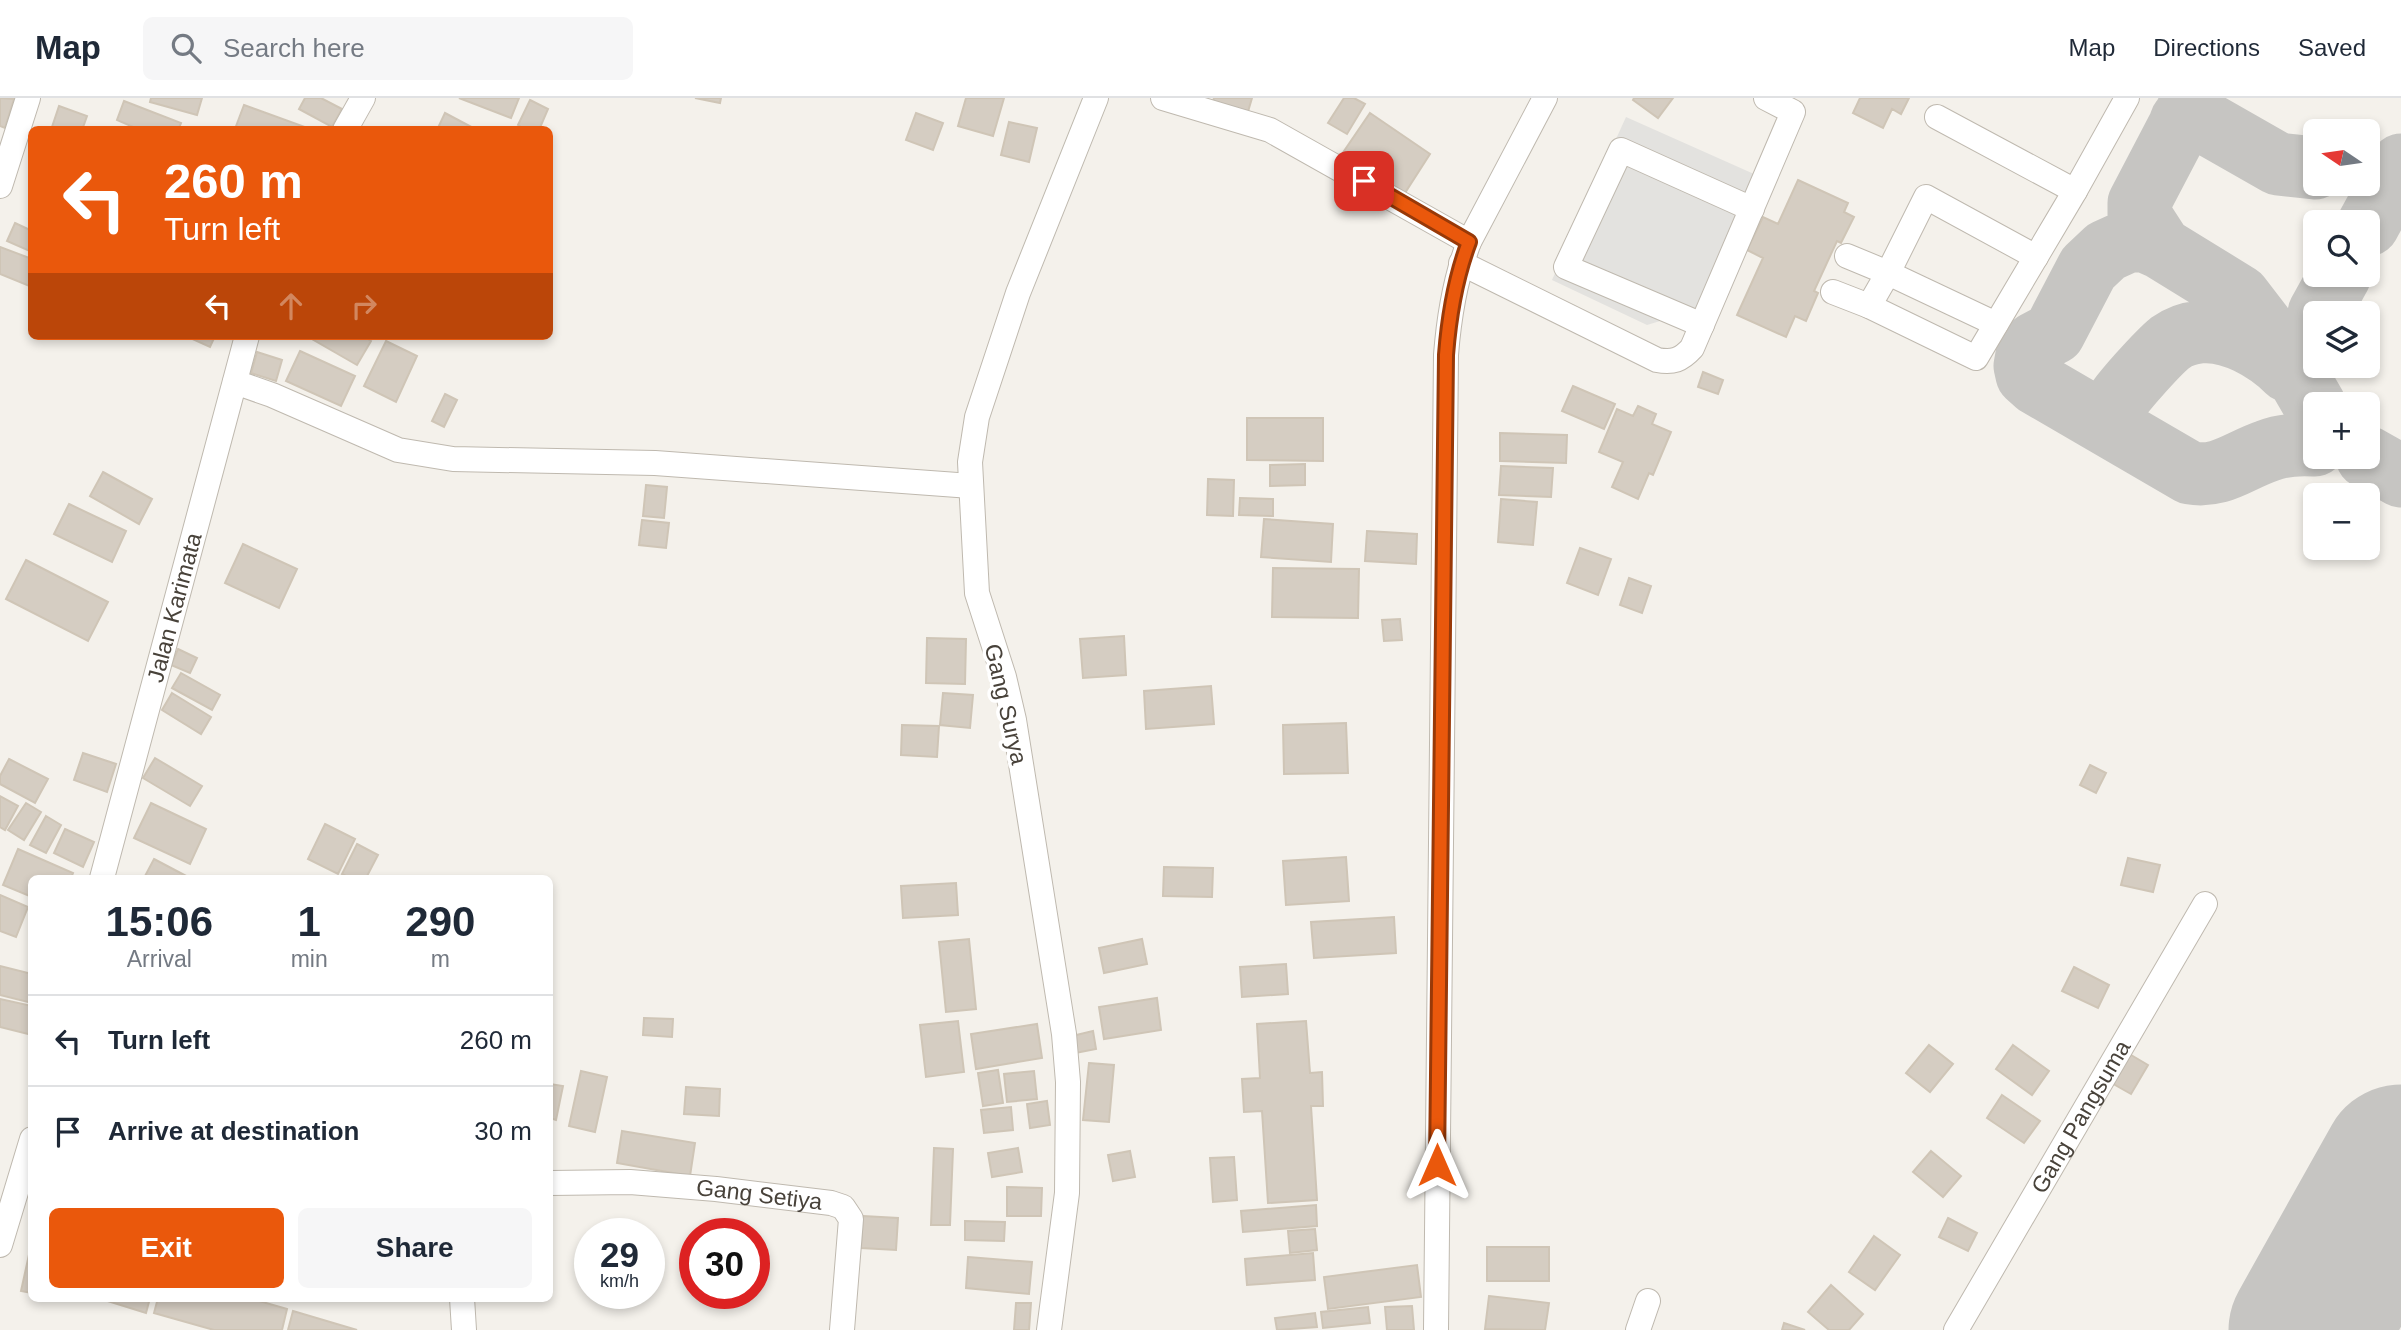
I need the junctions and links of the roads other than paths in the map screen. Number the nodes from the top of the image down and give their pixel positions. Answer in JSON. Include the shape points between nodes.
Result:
{"nodes":[{"id":1,"x":28,"y":98,"type":"edge"},
{"id":2,"x":363,"y":98,"type":"edge"},
{"id":3,"x":1096,"y":98,"type":"edge"},
{"id":4,"x":1163,"y":98,"type":"edge"},
{"id":5,"x":1545,"y":98,"type":"edge"},
{"id":6,"x":1766,"y":98,"type":"edge"},
{"id":7,"x":2127,"y":98,"type":"edge"},
{"id":8,"x":1796,"y":105,"type":"edge"},
{"id":9,"x":1937,"y":117,"type":"dead end"},
{"id":10,"x":347,"y":126,"type":"edge"},
{"id":11,"x":3,"y":178,"type":"edge"},
{"id":12,"x":2076,"y":191,"type":"junction"},
{"id":13,"x":1752,"y":209,"type":"junction"},
{"id":14,"x":1465,"y":252,"type":"junction"},
{"id":15,"x":1847,"y":256,"type":"dead end"},
{"id":16,"x":2036,"y":257,"type":"junction"},
{"id":17,"x":1888,"y":273,"type":"junction"},
{"id":18,"x":1833,"y":292,"type":"dead end"},
{"id":19,"x":1869,"y":306,"type":"junction"},
{"id":20,"x":1997,"y":324,"type":"junction"},
{"id":21,"x":1702,"y":325,"type":"junction"},
{"id":22,"x":246,"y":340,"type":"edge"},
{"id":23,"x":235,"y":382,"type":"junction"},
{"id":24,"x":971,"y":486,"type":"junction"},
{"id":25,"x":103,"y":875,"type":"edge"},
{"id":26,"x":2205,"y":904,"type":"dead end"},
{"id":27,"x":28,"y":1152,"type":"edge"},
{"id":28,"x":553,"y":1183,"type":"edge"},
{"id":29,"x":0,"y":1245,"type":"edge"},
{"id":30,"x":1648,"y":1301,"type":"dead end"},
{"id":31,"x":462,"y":1302,"type":"edge"},
{"id":32,"x":464,"y":1330,"type":"edge"},
{"id":33,"x":842,"y":1330,"type":"edge"},
{"id":34,"x":1049,"y":1330,"type":"edge"},
{"id":35,"x":1436,"y":1330,"type":"edge"},
{"id":36,"x":1638,"y":1330,"type":"edge"},
{"id":37,"x":1956,"y":1330,"type":"edge"}],
"edges":[{"from":1,"to":11,"type":"street"},
{"from":2,"to":10,"type":"street"},
{"from":3,"to":24,"type":"street","name":"Gang Surya","via":[[1018,293],[977,417]]},
{"from":4,"to":14,"type":"street","via":[[1270,130]]},
{"from":5,"to":14,"type":"street"},
{"from":6,"to":8,"type":"street"},
{"from":7,"to":12,"type":"street"},
{"from":8,"to":13,"type":"street"},
{"from":9,"to":12,"type":"street"},
{"from":12,"to":16,"type":"street"},
{"from":13,"to":21,"type":"street"},
{"from":13,"to":21,"type":"street","via":[[1621,150],[1566,267]]},
{"from":14,"to":21,"type":"street","via":[[1657,360],[1684,358]]},
{"from":14,"to":35,"type":"street","via":[[1450,312],[1446,355]]},
{"from":15,"to":17,"type":"street"},
{"from":16,"to":17,"type":"street","via":[[1926,197]]},
{"from":16,"to":20,"type":"street"},
{"from":17,"to":19,"type":"street"},
{"from":17,"to":20,"type":"street"},
{"from":18,"to":19,"type":"street"},
{"from":19,"to":20,"type":"street","via":[[1976,358]]},
{"from":22,"to":23,"type":"street","name":"Jalan Karimata"},
{"from":23,"to":24,"type":"street","via":[[398,450],[453,459],[655,463]]},
{"from":23,"to":25,"type":"street","name":"Jalan Karimata"},
{"from":24,"to":34,"type":"street","name":"Gang Surya","via":[[977,593],[1014,720],[1064,1034],[1067,1193]]},
{"from":26,"to":37,"type":"street","name":"Gang Pangsuma"},
{"from":27,"to":29,"type":"street"},
{"from":28,"to":33,"type":"street","name":"Gang Setiya","via":[[691,1187],[843,1208],[851,1219]]},
{"from":30,"to":36,"type":"street"},
{"from":31,"to":32,"type":"street"}]}
